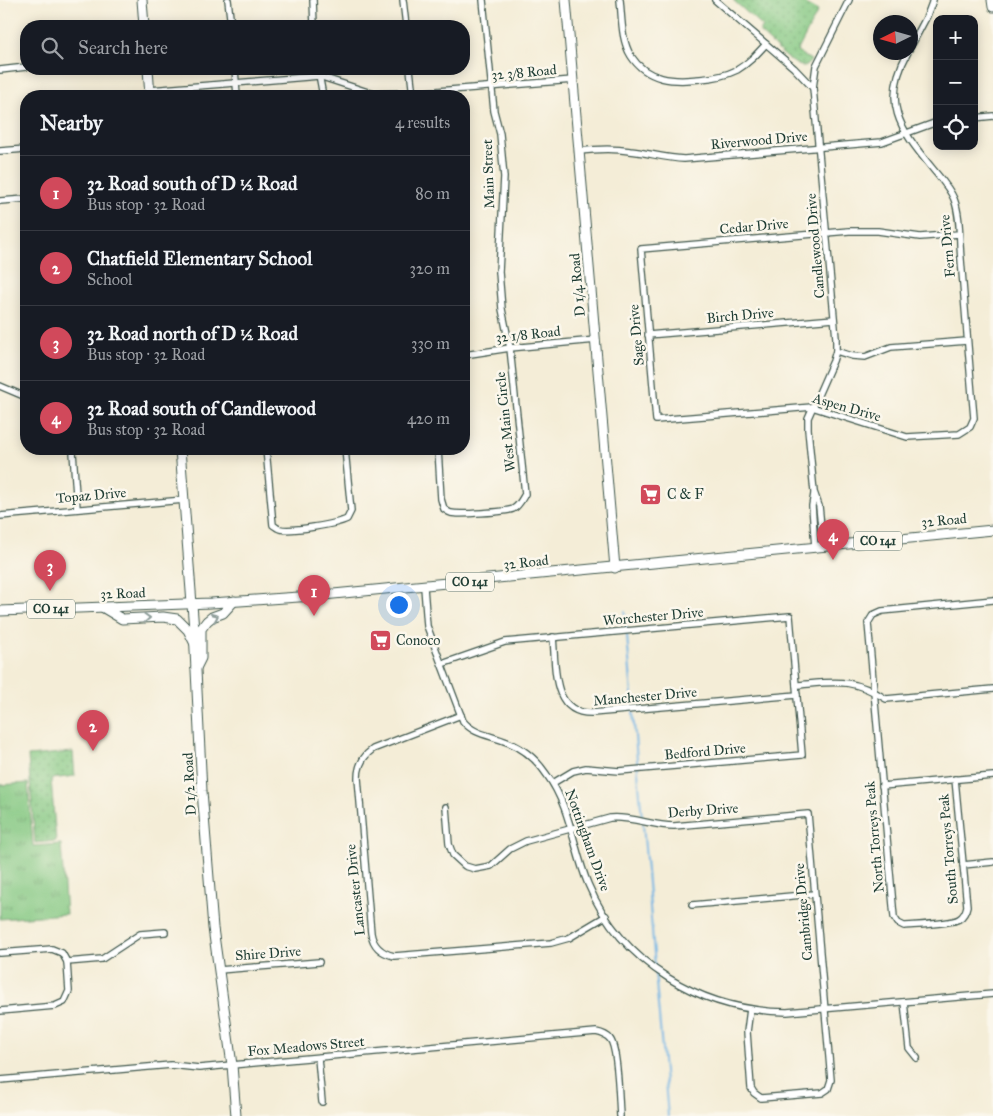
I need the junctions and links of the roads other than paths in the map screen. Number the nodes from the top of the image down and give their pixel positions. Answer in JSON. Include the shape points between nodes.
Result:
{"nodes":[{"id":1,"x":142,"y":0,"type":"edge"},
{"id":2,"x":228,"y":0,"type":"edge"},
{"id":3,"x":313,"y":0,"type":"edge"},
{"id":4,"x":403,"y":0,"type":"edge"},
{"id":5,"x":483,"y":0,"type":"edge"},
{"id":6,"x":566,"y":0,"type":"edge"},
{"id":7,"x":620,"y":0,"type":"edge"},
{"id":8,"x":715,"y":0,"type":"edge"},
{"id":9,"x":849,"y":0,"type":"edge"},
{"id":10,"x":933,"y":0,"type":"edge"},
{"id":11,"x":992,"y":0,"type":"edge"},
{"id":12,"x":993,"y":7,"type":"edge"},
{"id":13,"x":144,"y":20,"type":"edge"},
{"id":14,"x":230,"y":20,"type":"edge"},
{"id":15,"x":314,"y":20,"type":"edge"},
{"id":16,"x":405,"y":20,"type":"edge"},
{"id":17,"x":918,"y":33,"type":"edge"},
{"id":18,"x":766,"y":44,"type":"junction"},
{"id":19,"x":904,"y":60,"type":"edge"},
{"id":20,"x":20,"y":68,"type":"edge"},
{"id":21,"x":0,"y":70,"type":"edge"},
{"id":22,"x":148,"y":75,"type":"edge"},
{"id":23,"x":235,"y":75,"type":"edge"},
{"id":24,"x":411,"y":75,"type":"edge"},
{"id":25,"x":319,"y":76,"type":"junction"},
{"id":26,"x":573,"y":80,"type":"junction"},
{"id":27,"x":236,"y":82,"type":"junction"},
{"id":28,"x":491,"y":88,"type":"junction"},
{"id":29,"x":814,"y":88,"type":"junction"},
{"id":30,"x":150,"y":90,"type":"edge"},
{"id":31,"x":173,"y":90,"type":"edge"},
{"id":32,"x":237,"y":90,"type":"edge"},
{"id":33,"x":322,"y":90,"type":"edge"},
{"id":34,"x":362,"y":90,"type":"edge"},
{"id":35,"x":412,"y":90,"type":"edge"},
{"id":36,"x":469,"y":90,"type":"edge"},
{"id":37,"x":993,"y":116,"type":"edge"},
{"id":38,"x":978,"y":118,"type":"edge"},
{"id":39,"x":933,"y":123,"type":"edge"},
{"id":40,"x":906,"y":132,"type":"junction"},
{"id":41,"x":819,"y":148,"type":"junction"},
{"id":42,"x":20,"y":149,"type":"edge"},
{"id":43,"x":0,"y":151,"type":"edge"},
{"id":44,"x":579,"y":151,"type":"junction"},
{"id":45,"x":20,"y":200,"type":"edge"},
{"id":46,"x":0,"y":201,"type":"edge"},
{"id":47,"x":826,"y":233,"type":"junction"},
{"id":48,"x":959,"y":234,"type":"junction"},
{"id":49,"x":641,"y":249,"type":"joint"},
{"id":50,"x":834,"y":320,"type":"junction"},
{"id":51,"x":648,"y":335,"type":"junction"},
{"id":52,"x":596,"y":340,"type":"junction"},
{"id":53,"x":968,"y":341,"type":"junction"},
{"id":54,"x":510,"y":348,"type":"junction"},
{"id":55,"x":836,"y":351,"type":"junction"},
{"id":56,"x":470,"y":354,"type":"edge"},
{"id":57,"x":0,"y":386,"type":"edge"},
{"id":58,"x":20,"y":394,"type":"edge"},
{"id":59,"x":812,"y":407,"type":"junction"},
{"id":60,"x":656,"y":420,"type":"joint"},
{"id":61,"x":970,"y":428,"type":"joint"},
{"id":62,"x":73,"y":455,"type":"edge"},
{"id":63,"x":180,"y":455,"type":"edge"},
{"id":64,"x":267,"y":455,"type":"edge"},
{"id":65,"x":345,"y":455,"type":"edge"},
{"id":66,"x":438,"y":455,"type":"edge"},
{"id":67,"x":184,"y":500,"type":"junction"},
{"id":68,"x":78,"y":509,"type":"junction"},
{"id":69,"x":0,"y":516,"type":"edge"},
{"id":70,"x":993,"y":526,"type":"edge"},
{"id":71,"x":993,"y":530,"type":"edge"},
{"id":72,"x":979,"y":531,"type":"junction"},
{"id":73,"x":993,"y":534,"type":"edge"},
{"id":74,"x":819,"y":547,"type":"junction"},
{"id":75,"x":615,"y":568,"type":"junction"},
{"id":76,"x":424,"y":587,"type":"junction"},
{"id":77,"x":993,"y":600,"type":"edge"},
{"id":78,"x":234,"y":601,"type":"junction"},
{"id":79,"x":192,"y":604,"type":"junction"},
{"id":80,"x":102,"y":607,"type":"junction"},
{"id":81,"x":0,"y":611,"type":"edge"},
{"id":82,"x":553,"y":637,"type":"junction"},
{"id":83,"x":195,"y":644,"type":"junction"},
{"id":84,"x":442,"y":664,"type":"junction"},
{"id":85,"x":196,"y":668,"type":"junction"},
{"id":86,"x":796,"y":685,"type":"junction"},
{"id":87,"x":993,"y":689,"type":"edge"},
{"id":88,"x":874,"y":691,"type":"junction"},
{"id":89,"x":797,"y":695,"type":"junction"},
{"id":90,"x":461,"y":716,"type":"junction"},
{"id":91,"x":993,"y":776,"type":"edge"},
{"id":92,"x":955,"y":779,"type":"junction"},
{"id":93,"x":553,"y":783,"type":"junction"},
{"id":94,"x":882,"y":786,"type":"junction"},
{"id":95,"x":446,"y":808,"type":"dead end"},
{"id":96,"x":808,"y":814,"type":"joint"},
{"id":97,"x":572,"y":828,"type":"junction"},
{"id":98,"x":993,"y":862,"type":"edge"},
{"id":99,"x":963,"y":865,"type":"junction"},
{"id":100,"x":814,"y":894,"type":"junction"},
{"id":101,"x":692,"y":905,"type":"dead end"},
{"id":102,"x":606,"y":916,"type":"junction"},
{"id":103,"x":963,"y":916,"type":"joint"},
{"id":104,"x":164,"y":932,"type":"dead end"},
{"id":105,"x":0,"y":953,"type":"edge"},
{"id":106,"x":67,"y":962,"type":"junction"},
{"id":107,"x":319,"y":962,"type":"dead end"},
{"id":108,"x":219,"y":970,"type":"junction"},
{"id":109,"x":993,"y":994,"type":"edge"},
{"id":110,"x":904,"y":1002,"type":"junction"},
{"id":111,"x":825,"y":1009,"type":"junction"},
{"id":112,"x":750,"y":1010,"type":"junction"},
{"id":113,"x":0,"y":1011,"type":"edge"},
{"id":114,"x":318,"y":1058,"type":"junction"},
{"id":115,"x":917,"y":1058,"type":"dead end"},
{"id":116,"x":232,"y":1065,"type":"junction"},
{"id":117,"x":0,"y":1080,"type":"edge"},
{"id":118,"x":322,"y":1102,"type":"dead end"},
{"id":119,"x":236,"y":1116,"type":"edge"},
{"id":120,"x":620,"y":1116,"type":"edge"}],
"edges":[{"from":1,"to":13,"type":"main road"},
{"from":2,"to":14,"type":"street"},
{"from":3,"to":15,"type":"street"},
{"from":4,"to":16,"type":"street"},
{"from":5,"to":28,"type":"street","name":"Main Street"},
{"from":6,"to":26,"type":"main road","name":"D 1/4 Road"},
{"from":7,"to":18,"type":"street","via":[[624,39],[631,56],[646,72],[665,80],[725,75],[745,64]]},
{"from":8,"to":18,"type":"street"},
{"from":9,"to":29,"type":"street","name":"Candlewood Drive","via":[[816,66]]},
{"from":10,"to":17,"type":"street"},
{"from":11,"to":12,"type":"main road"},
{"from":18,"to":29,"type":"street"},
{"from":19,"to":40,"type":"street","name":"Fern Drive","via":[[894,92],[901,125]]},
{"from":20,"to":21,"type":"street"},
{"from":22,"to":30,"type":"main road"},
{"from":23,"to":27,"type":"street"},
{"from":24,"to":35,"type":"street"},
{"from":25,"to":27,"type":"street","name":"32 3/8 Road"},
{"from":25,"to":33,"type":"street"},
{"from":25,"to":34,"type":"street","name":"32 3/8 Road"},
{"from":26,"to":28,"type":"street","name":"32 3/8 Road"},
{"from":26,"to":44,"type":"main road","name":"D 1/4 Road"},
{"from":27,"to":31,"type":"street","name":"32 3/8 Road"},
{"from":27,"to":32,"type":"street"},
{"from":28,"to":36,"type":"street","name":"32 3/8 Road"},
{"from":28,"to":54,"type":"street","name":"Main Street","via":[[504,177],[499,272]]},
{"from":29,"to":41,"type":"street","name":"Candlewood Drive"},
{"from":37,"to":38,"type":"street"},
{"from":39,"to":40,"type":"street","name":"Riverwood Drive"},
{"from":40,"to":41,"type":"street","name":"Riverwood Drive","via":[[882,142]]},
{"from":40,"to":48,"type":"street","name":"Fern Drive","via":[[912,145],[952,195]]},
{"from":41,"to":44,"type":"street","name":"Riverwood Drive","via":[[684,159],[614,149]]},
{"from":41,"to":47,"type":"street","name":"Candlewood Drive"},
{"from":42,"to":43,"type":"street"},
{"from":44,"to":52,"type":"main road","name":"D 1/4 Road"},
{"from":45,"to":46,"type":"street"},
{"from":47,"to":48,"type":"street","name":"Cedar Drive","via":[[878,231],[920,237]]},
{"from":47,"to":49,"type":"street","name":"Cedar Drive"},
{"from":47,"to":50,"type":"street","name":"Candlewood Drive"},
{"from":48,"to":53,"type":"street","name":"Fern Drive"},
{"from":49,"to":51,"type":"street","name":"Sage Drive"},
{"from":50,"to":51,"type":"street","name":"Birch Drive"},
{"from":50,"to":55,"type":"street","name":"Candlewood Drive"},
{"from":51,"to":60,"type":"street","name":"Sage Drive"},
{"from":52,"to":54,"type":"street","name":"32 1/8 Road"},
{"from":52,"to":75,"type":"main road","name":"D 1/4 Road"},
{"from":53,"to":55,"type":"street","via":[[891,347],[865,357]]},
{"from":53,"to":61,"type":"street","name":"Fern Drive","via":[[974,415]]},
{"from":54,"to":56,"type":"street","name":"32 1/8 Road"},
{"from":54,"to":66,"type":"street","name":"West Main Circle","via":[[525,494],[521,503],[514,509],[451,513],[444,508],[441,499]]},
{"from":55,"to":59,"type":"street","name":"Candlewood Drive"},
{"from":57,"to":58,"type":"street"},
{"from":59,"to":60,"type":"street","name":"Aspen Drive"},
{"from":59,"to":61,"type":"street","name":"Aspen Drive","via":[[907,437],[959,434]]},
{"from":59,"to":74,"type":"street","name":"Candlewood Drive","via":[[808,430],[814,492],[812,506]]},
{"from":62,"to":68,"type":"street"},
{"from":63,"to":67,"type":"main road","name":"D 1/2 Road"},
{"from":64,"to":65,"type":"street","via":[[274,525],[279,529],[348,520]]},
{"from":67,"to":68,"type":"street","name":"Topaz Drive"},
{"from":67,"to":79,"type":"main road","name":"D 1/2 Road"},
{"from":68,"to":69,"type":"street","name":"Topaz Drive"},
{"from":70,"to":72,"type":"main road"},
{"from":71,"to":72,"type":"main road","name":"32 Road","number":"CO 141"},
{"from":72,"to":73,"type":"main road"},
{"from":72,"to":74,"type":"main road","name":"32 Road","number":"CO 141"},
{"from":74,"to":75,"type":"main road","name":"32 Road","number":"CO 141"},
{"from":75,"to":76,"type":"main road","name":"32 Road","number":"CO 141"},
{"from":76,"to":78,"type":"main road","name":"32 Road","number":"CO 141"},
{"from":76,"to":84,"type":"street","name":"Nottingham Drive","via":[[427,626]]},
{"from":77,"to":88,"type":"street","name":"North Torreys Peak","via":[[882,611],[874,615],[868,627]]},
{"from":78,"to":79,"type":"main road","name":"32 Road","number":"CO 141"},
{"from":85,"to":78,"type":"main road","one_way":true,"via":[[201,658],[201,630],[212,617],[224,614]]},
{"from":79,"to":80,"type":"main road","name":"32 Road","number":"CO 141"},
{"from":79,"to":83,"type":"main road","name":"D 1/2 Road"},
{"from":80,"to":81,"type":"main road","name":"32 Road","number":"CO 141"},
{"from":80,"to":83,"type":"main road","one_way":true,"via":[[122,619],[177,619]]},
{"from":82,"to":84,"type":"street","name":"Worchester Drive","via":[[505,642]]},
{"from":82,"to":86,"type":"street","name":"Worchester Drive","via":[[790,616]]},
{"from":82,"to":89,"type":"street","name":"Manchester Drive","via":[[559,691],[567,705],[581,713]]},
{"from":83,"to":85,"type":"main road","name":"D 1/2 Road"},
{"from":84,"to":90,"type":"street","name":"Nottingham Drive"},
{"from":85,"to":108,"type":"main road","name":"D 1/2 Road","via":[[202,791]]},
{"from":86,"to":88,"type":"street","via":[[843,682]]},
{"from":86,"to":89,"type":"street","name":"Worchester Drive"},
{"from":87,"to":88,"type":"street","via":[[886,699]]},
{"from":88,"to":94,"type":"street","name":"North Torreys Peak"},
{"from":89,"to":93,"type":"street","name":"Bedford Drive","via":[[802,755],[619,771],[586,768]]},
{"from":90,"to":93,"type":"street","name":"Nottingham Drive","via":[[475,731],[524,751]]},
{"from":90,"to":102,"type":"street","name":"Lancaster Drive","via":[[377,747],[366,755],[359,768],[371,933],[376,947],[394,956],[551,943],[569,938]]},
{"from":91,"to":92,"type":"street"},
{"from":92,"to":94,"type":"street"},
{"from":92,"to":99,"type":"street","name":"South Torreys Peak"},
{"from":93,"to":97,"type":"street","name":"Nottingham Drive"},
{"from":94,"to":103,"type":"street","name":"North Torreys Peak","via":[[894,918],[904,926],[954,921]]},
{"from":95,"to":97,"type":"street","name":"Derby Drive","via":[[453,854],[465,866],[475,869],[491,866],[521,843]]},
{"from":96,"to":97,"type":"street","name":"Derby Drive","via":[[674,826],[618,817]]},
{"from":96,"to":100,"type":"street","name":"Cambridge Drive"},
{"from":97,"to":102,"type":"street","name":"Nottingham Drive","via":[[588,884]]},
{"from":98,"to":99,"type":"street"},
{"from":99,"to":103,"type":"street","name":"South Torreys Peak","via":[[966,906]]},
{"from":100,"to":101,"type":"street"},
{"from":100,"to":111,"type":"street","name":"Cambridge Drive"},
{"from":102,"to":112,"type":"street","name":"Nottingham Drive","via":[[631,948],[669,979],[711,999]]},
{"from":104,"to":106,"type":"street","via":[[140,934],[102,959]]},
{"from":105,"to":106,"type":"street","via":[[52,949],[62,954]]},
{"from":106,"to":113,"type":"street","via":[[69,991],[62,1004]]},
{"from":107,"to":108,"type":"street","name":"Shire Drive"},
{"from":108,"to":116,"type":"main road","name":"D 1/2 Road"},
{"from":109,"to":110,"type":"street","name":"Nottingham Drive"},
{"from":110,"to":111,"type":"street","name":"Nottingham Drive"},
{"from":110,"to":115,"type":"street","via":[[909,1048]]},
{"from":111,"to":112,"type":"street","name":"Nottingham Drive"},
{"from":111,"to":112,"type":"street","name":"Cambridge Drive","via":[[830,1086],[822,1092],[761,1098],[752,1088],[747,1032]]},
{"from":114,"to":116,"type":"street","name":"Fox Meadows Street"},
{"from":114,"to":118,"type":"street"},
{"from":114,"to":120,"type":"street","name":"Fox Meadows Street","via":[[596,1032],[611,1040],[615,1052]]},
{"from":116,"to":117,"type":"street","name":"Fox Meadows Street","via":[[199,1068],[171,1065]]},
{"from":116,"to":119,"type":"main road","name":"D 1/2 Road"}]}
